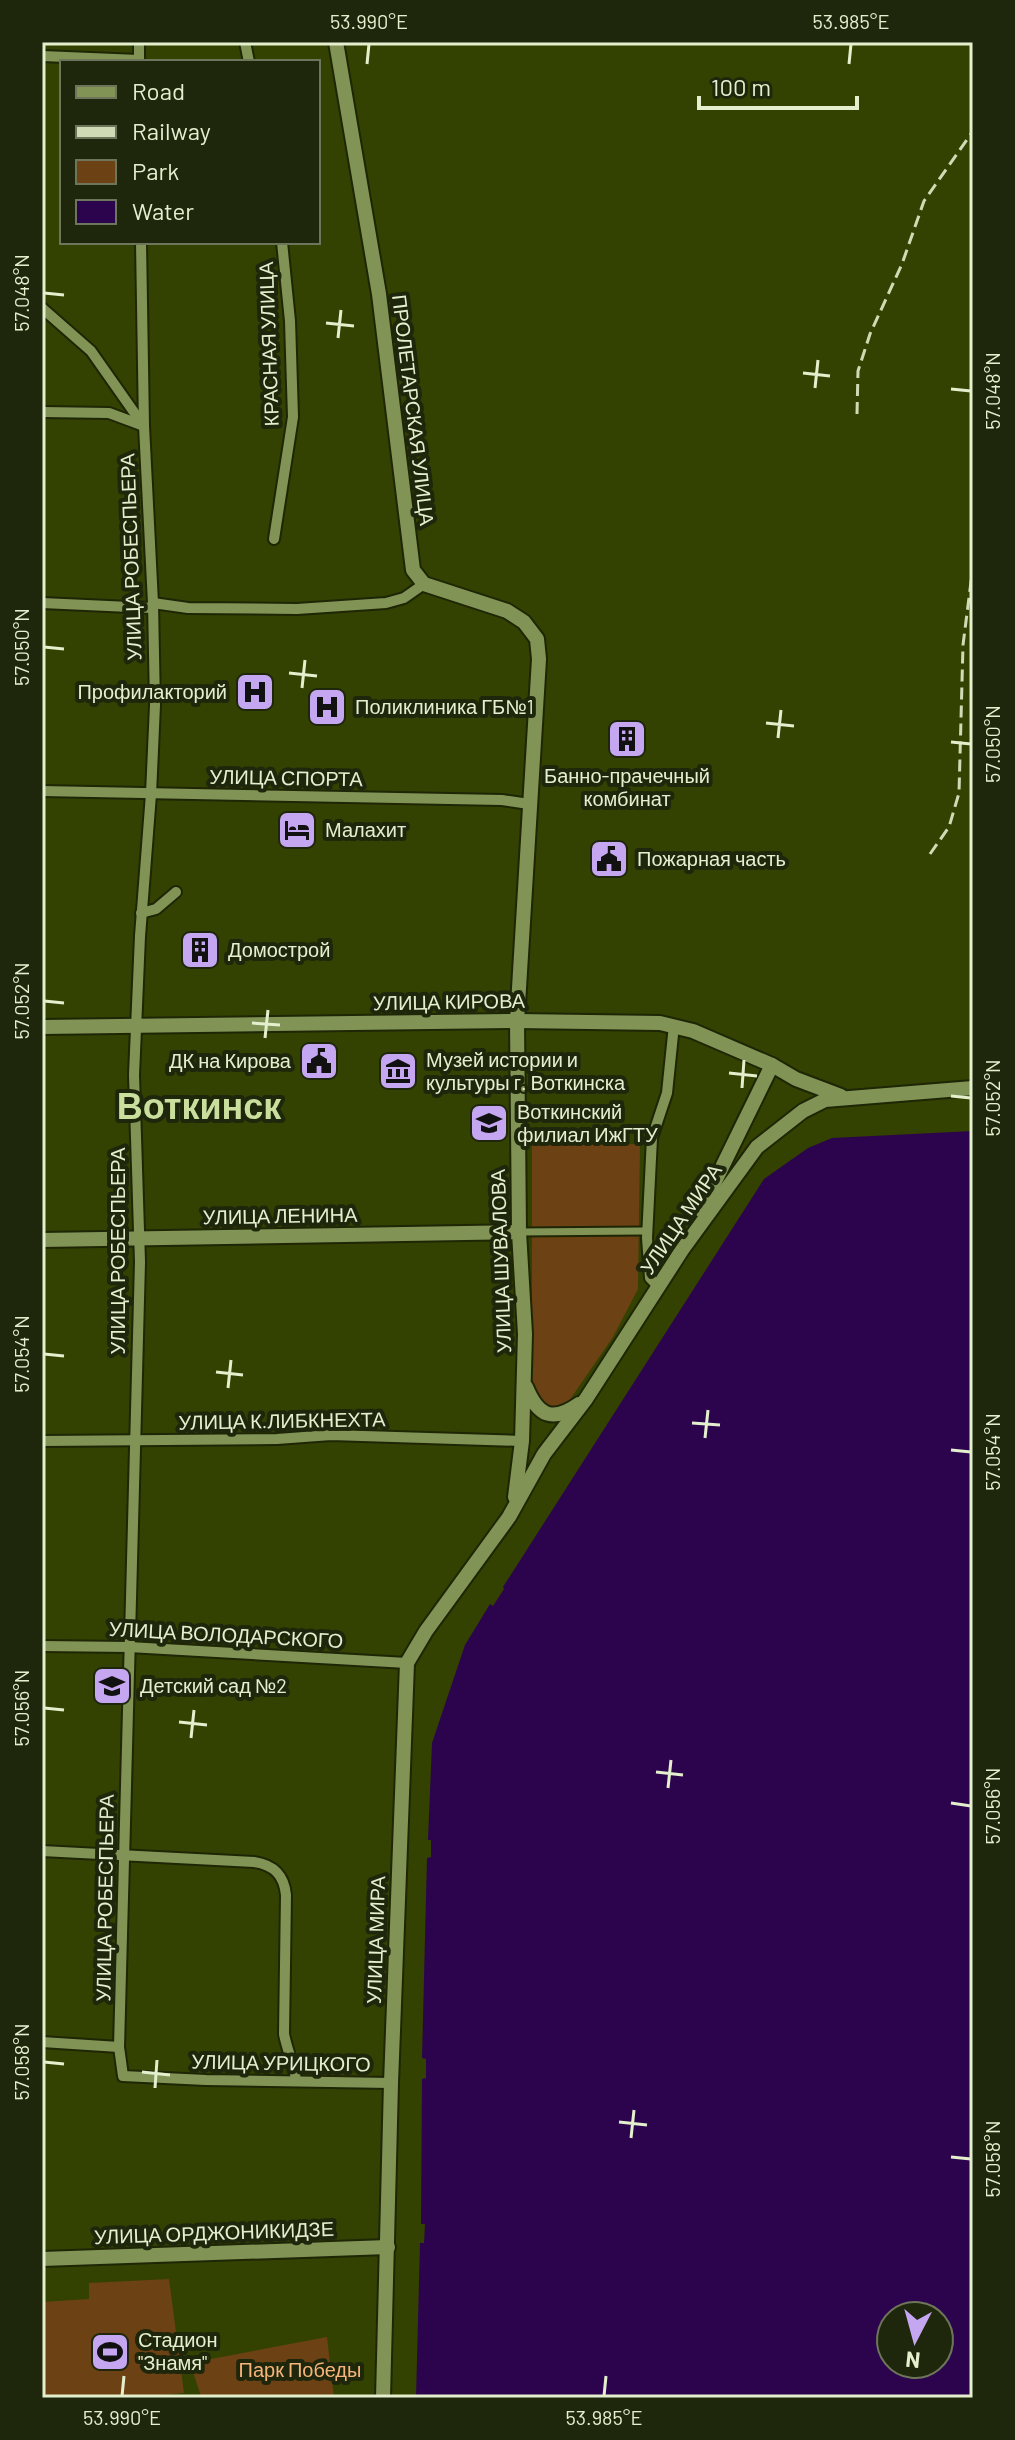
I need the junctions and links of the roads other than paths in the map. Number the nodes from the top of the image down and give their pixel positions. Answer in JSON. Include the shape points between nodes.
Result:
{"nodes":[{"id":1,"x":336,"y":42,"type":"edge"},
{"id":2,"x":42,"y":56,"type":"edge"},
{"id":3,"x":120,"y":60,"type":"edge"},
{"id":4,"x":141,"y":244,"type":"edge"},
{"id":5,"x":282,"y":244,"type":"edge"},
{"id":6,"x":42,"y":308,"type":"edge"},
{"id":7,"x":42,"y":412,"type":"edge"},
{"id":8,"x":144,"y":426,"type":"junction"},
{"id":9,"x":274,"y":539,"type":"dead end"},
{"id":10,"x":424,"y":584,"type":"junction"},
{"id":11,"x":42,"y":603,"type":"edge"},
{"id":12,"x":153,"y":605,"type":"junction"},
{"id":13,"x":42,"y":791,"type":"edge"},
{"id":14,"x":151,"y":794,"type":"junction"},
{"id":15,"x":529,"y":804,"type":"junction"},
{"id":16,"x":176,"y":892,"type":"dead end"},
{"id":17,"x":141,"y":913,"type":"junction"},
{"id":18,"x":517,"y":1021,"type":"junction"},
{"id":19,"x":674,"y":1025,"type":"junction"},
{"id":20,"x":42,"y":1027,"type":"edge"},
{"id":21,"x":136,"y":1027,"type":"junction"},
{"id":22,"x":772,"y":1065,"type":"junction"},
{"id":23,"x":973,"y":1088,"type":"edge"},
{"id":24,"x":842,"y":1097,"type":"junction"},
{"id":25,"x":643,"y":1231,"type":"dead end"},
{"id":26,"x":519,"y":1232,"type":"junction"},
{"id":27,"x":139,"y":1238,"type":"junction"},
{"id":28,"x":42,"y":1240,"type":"edge"},
{"id":29,"x":682,"y":1250,"type":"junction"},
{"id":30,"x":659,"y":1287,"type":"junction"},
{"id":31,"x":524,"y":1382,"type":"junction"},
{"id":32,"x":586,"y":1399,"type":"junction"},
{"id":33,"x":135,"y":1440,"type":"junction"},
{"id":34,"x":42,"y":1441,"type":"edge"},
{"id":35,"x":522,"y":1441,"type":"junction"},
{"id":36,"x":509,"y":1517,"type":"junction"},
{"id":37,"x":42,"y":1646,"type":"edge"},
{"id":38,"x":129,"y":1647,"type":"junction"},
{"id":39,"x":407,"y":1663,"type":"junction"},
{"id":40,"x":42,"y":1851,"type":"edge"},
{"id":41,"x":124,"y":1857,"type":"junction"},
{"id":42,"x":42,"y":2042,"type":"edge"},
{"id":43,"x":119,"y":2047,"type":"junction"},
{"id":44,"x":123,"y":2076,"type":"joint"},
{"id":45,"x":296,"y":2080,"type":"junction"},
{"id":46,"x":391,"y":2083,"type":"junction"},
{"id":47,"x":388,"y":2247,"type":"junction"},
{"id":48,"x":42,"y":2259,"type":"edge"},
{"id":49,"x":383,"y":2398,"type":"edge"}],
"edges":[{"from":1,"to":10,"type":"main road","name":"ПРОЛЕТАРСКАЯ УЛИЦА","via":[[379,294],[412,566]]},
{"from":2,"to":3,"type":"street"},
{"from":4,"to":8,"type":"street","name":"УЛИЦА РОБЕСПЬЕРА"},
{"from":5,"to":9,"type":"street","name":"КРАСНАЯ УЛИЦА","via":[[293,417]]},
{"from":6,"to":8,"type":"street","name":"УЛИЦА РОБЕСПЬЕРА","via":[[91,351]]},
{"from":7,"to":8,"type":"street","via":[[109,413]]},
{"from":8,"to":12,"type":"street","name":"УЛИЦА РОБЕСПЬЕРА"},
{"from":10,"to":12,"type":"street","via":[[386,603],[297,609]]},
{"from":10,"to":15,"type":"main road","via":[[507,611],[537,639]]},
{"from":11,"to":12,"type":"street"},
{"from":12,"to":14,"type":"street","name":"УЛИЦА РОБЕСПЬЕРА"},
{"from":13,"to":14,"type":"street","name":"УЛИЦА СПОРТА"},
{"from":14,"to":15,"type":"street","name":"УЛИЦА СПОРТА"},
{"from":14,"to":17,"type":"street","name":"УЛИЦА РОБЕСПЬЕРА"},
{"from":15,"to":18,"type":"main road","name":"УЛИЦА ШУВАЛОВА"},
{"from":16,"to":17,"type":"street","via":[[156,909]]},
{"from":17,"to":21,"type":"street","name":"УЛИЦА РОБЕСПЬЕРА"},
{"from":18,"to":19,"type":"main road","name":"УЛИЦА КИРОВА"},
{"from":18,"to":21,"type":"main road","name":"УЛИЦА КИРОВА"},
{"from":18,"to":26,"type":"main road","name":"УЛИЦА ШУВАЛОВА"},
{"from":19,"to":22,"type":"main road","name":"УЛИЦА КИРОВА"},
{"from":19,"to":30,"type":"street","via":[[667,1093],[652,1138],[647,1238],[650,1278]]},
{"from":20,"to":21,"type":"main road","name":"УЛИЦА КИРОВА"},
{"from":21,"to":27,"type":"street","name":"УЛИЦА РОБЕСПЬЕРА"},
{"from":22,"to":24,"type":"main road","name":"УЛИЦА КИРОВА"},
{"from":22,"to":29,"type":"main road"},
{"from":23,"to":24,"type":"main road"},
{"from":24,"to":29,"type":"main road","name":"УЛИЦА МИРА","via":[[803,1111],[757,1147]]},
{"from":25,"to":26,"type":"street"},
{"from":26,"to":27,"type":"main road","name":"УЛИЦА ЛЕНИНА"},
{"from":26,"to":31,"type":"main road","name":"УЛИЦА ШУВАЛОВА"},
{"from":27,"to":28,"type":"main road","name":"УЛИЦА ЛЕНИНА"},
{"from":27,"to":33,"type":"street","name":"УЛИЦА РОБЕСПЬЕРА"},
{"from":29,"to":30,"type":"main road","name":"УЛИЦА МИРА"},
{"from":30,"to":32,"type":"main road","name":"УЛИЦА МИРА"},
{"from":31,"to":32,"type":"main road","via":[[533,1404],[549,1415],[569,1411]]},
{"from":31,"to":35,"type":"main road","name":"УЛИЦА МИРА"},
{"from":32,"to":36,"type":"main road","name":"УЛИЦА МИРА","via":[[544,1454]]},
{"from":33,"to":34,"type":"street","name":"УЛИЦА К.ЛИБКНЕХТА"},
{"from":33,"to":35,"type":"street","name":"УЛИЦА К.ЛИБКНЕХТА","via":[[331,1435]]},
{"from":33,"to":38,"type":"street","name":"УЛИЦА РОБЕСПЬЕРА"},
{"from":35,"to":36,"type":"main road","name":"УЛИЦА МИРА"},
{"from":36,"to":39,"type":"main road","name":"УЛИЦА МИРА"},
{"from":37,"to":38,"type":"street","name":"УЛИЦА ВОЛОДАРСКОГО"},
{"from":38,"to":39,"type":"street","name":"УЛИЦА ВОЛОДАРСКОГО"},
{"from":38,"to":41,"type":"street","name":"УЛИЦА РОБЕСПЬЕРА"},
{"from":39,"to":46,"type":"main road","name":"УЛИЦА МИРА"},
{"from":40,"to":41,"type":"street"},
{"from":41,"to":43,"type":"street","name":"УЛИЦА РОБЕСПЬЕРА"},
{"from":41,"to":45,"type":"street","via":[[254,1862],[280,1874],[286,1895],[284,2034]]},
{"from":42,"to":43,"type":"street"},
{"from":43,"to":44,"type":"street","name":"УЛИЦА РОБЕСПЬЕРА"},
{"from":44,"to":45,"type":"street","name":"УЛИЦА УРИЦКОГО"},
{"from":45,"to":46,"type":"street","name":"УЛИЦА УРИЦКОГО"},
{"from":46,"to":47,"type":"main road","name":"УЛИЦА МИРА"},
{"from":47,"to":48,"type":"main road","name":"УЛИЦА ОРДЖОНИКИДЗЕ"},
{"from":47,"to":49,"type":"main road","name":"УЛИЦА МИРА"}]}
